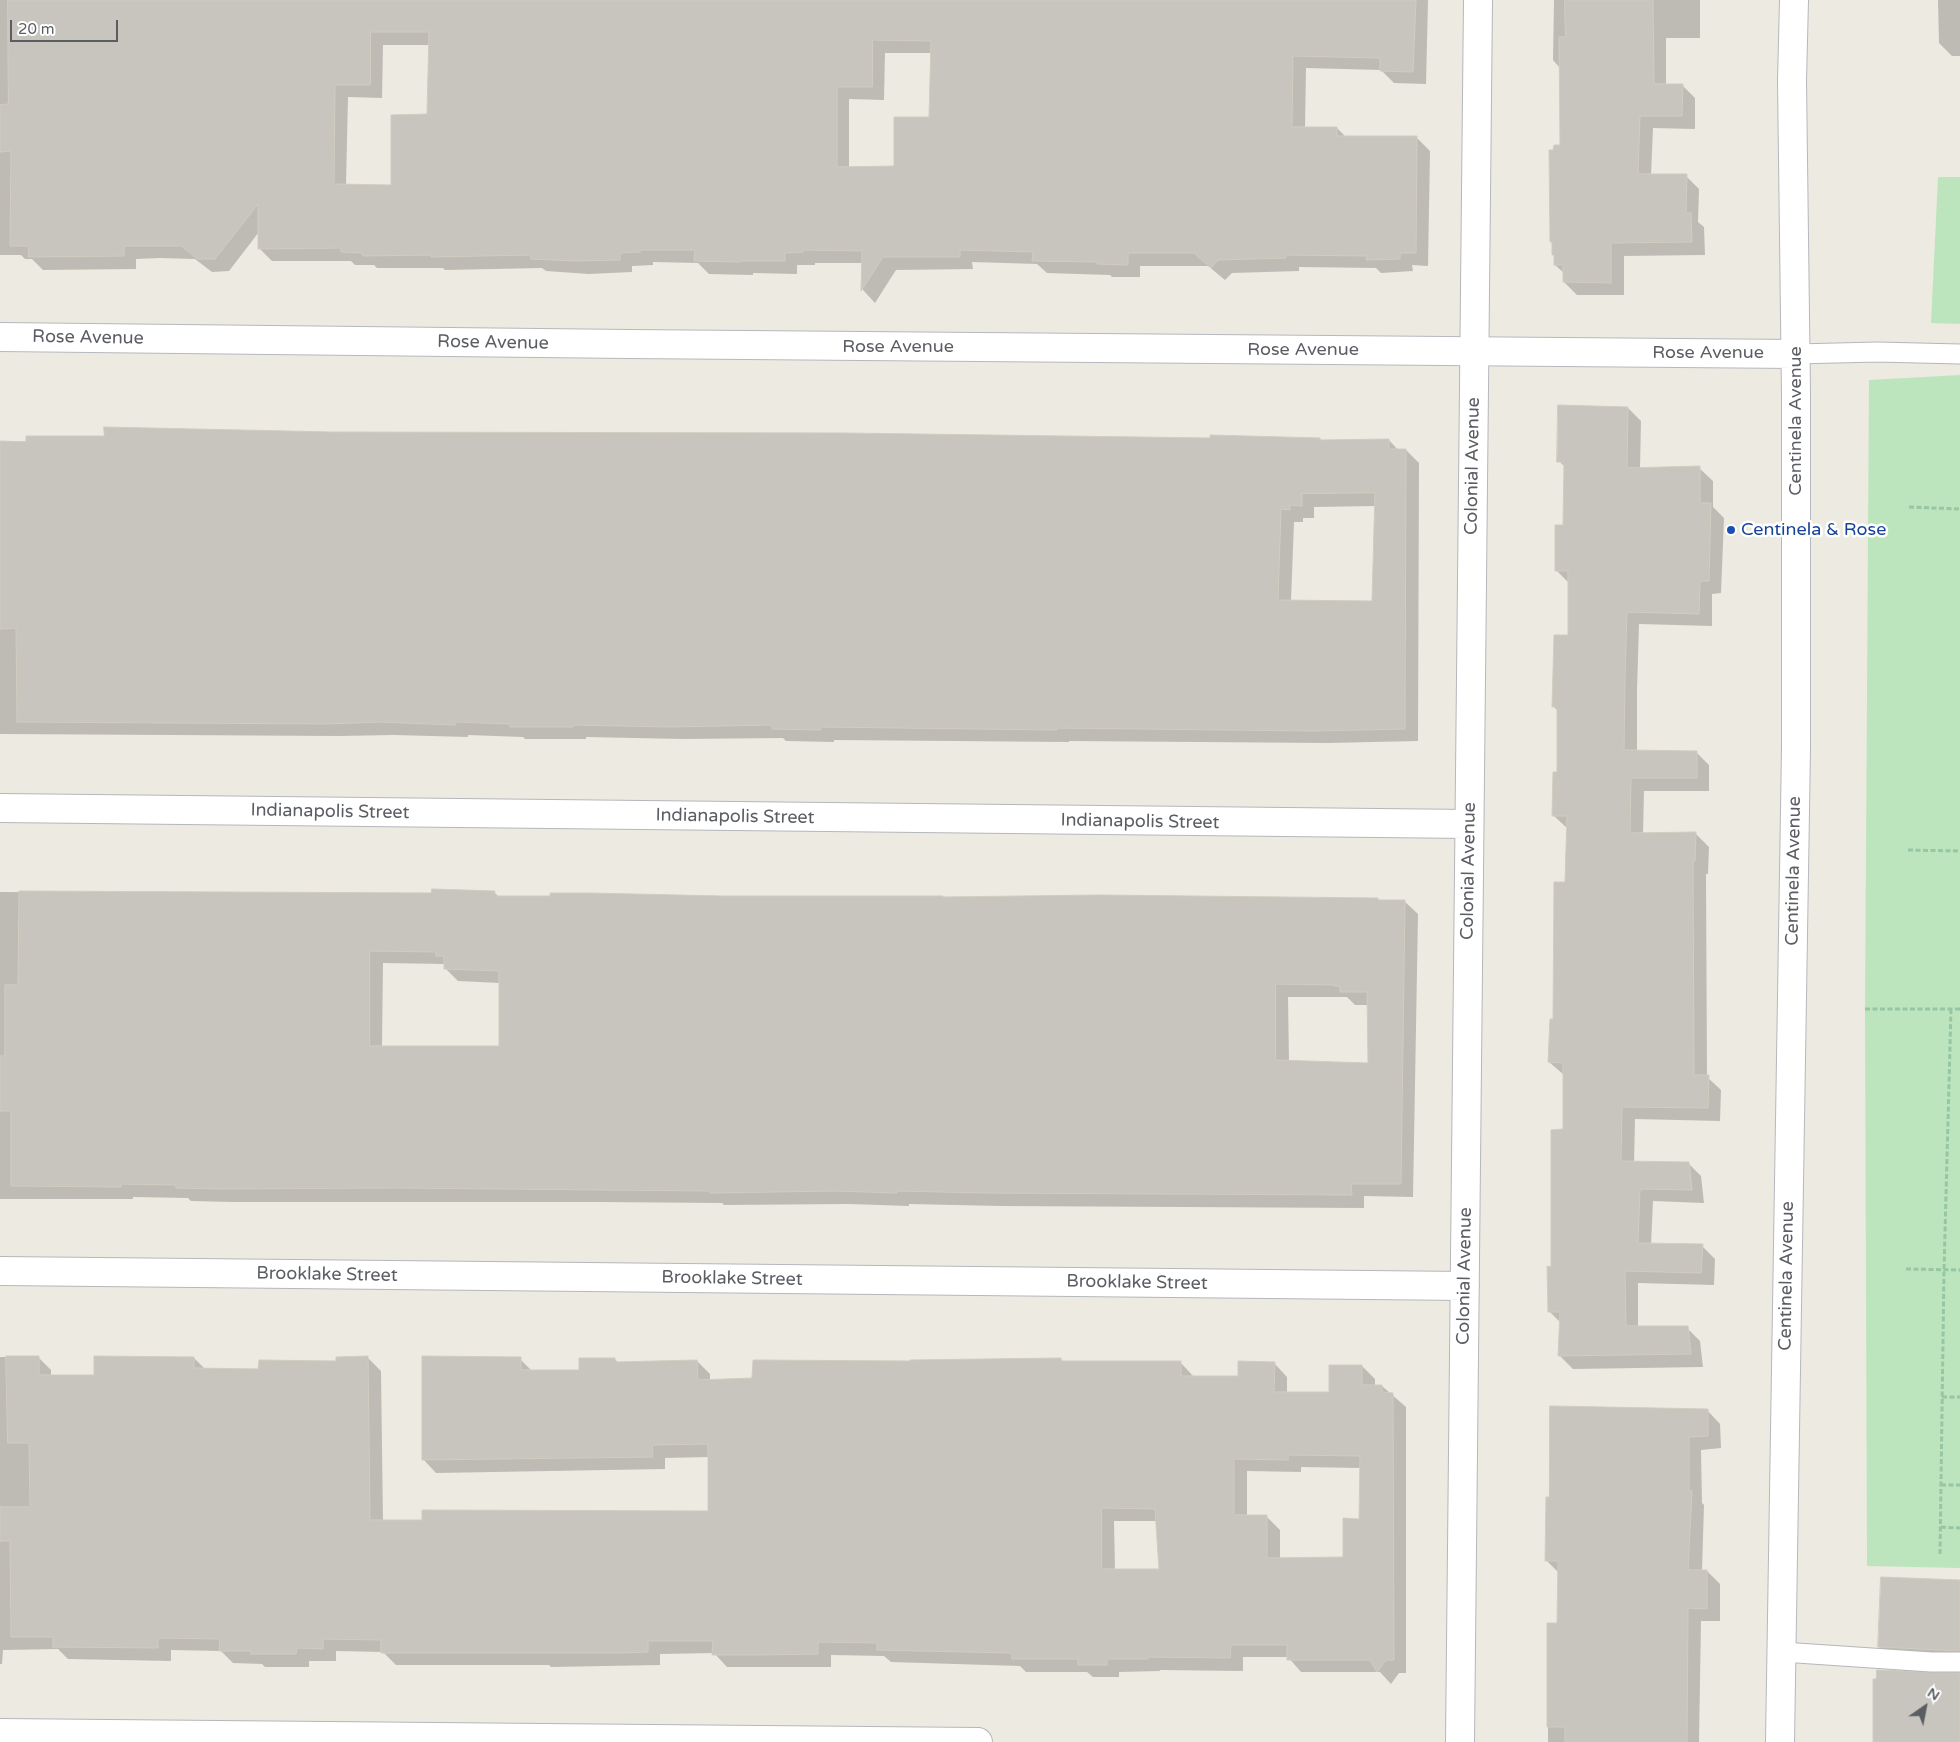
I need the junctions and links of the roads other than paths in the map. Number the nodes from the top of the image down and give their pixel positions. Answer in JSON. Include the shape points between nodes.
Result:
{"nodes":[{"id":1,"x":1478,"y":0,"type":"edge"},
{"id":2,"x":1794,"y":0,"type":"edge"},
{"id":3,"x":0,"y":337,"type":"edge"},
{"id":4,"x":1474,"y":351,"type":"junction"},
{"id":5,"x":1796,"y":354,"type":"junction"},
{"id":6,"x":1960,"y":354,"type":"edge"},
{"id":7,"x":0,"y":808,"type":"edge"},
{"id":8,"x":1469,"y":824,"type":"junction"},
{"id":9,"x":0,"y":1271,"type":"edge"},
{"id":10,"x":1465,"y":1286,"type":"junction"},
{"id":11,"x":1782,"y":1652,"type":"junction"},
{"id":12,"x":1960,"y":1662,"type":"edge"},
{"id":13,"x":0,"y":1733,"type":"edge"},
{"id":14,"x":978,"y":1742,"type":"edge"},
{"id":15,"x":1460,"y":1742,"type":"edge"},
{"id":16,"x":1780,"y":1742,"type":"edge"}],
"edges":[{"from":1,"to":4,"type":"street","name":"Colonial Avenue"},
{"from":2,"to":5,"type":"street","name":"Centinela Avenue"},
{"from":3,"to":4,"type":"street","name":"Rose Avenue"},
{"from":4,"to":5,"type":"street","name":"Rose Avenue"},
{"from":4,"to":8,"type":"street","name":"Colonial Avenue"},
{"from":5,"to":6,"type":"lane"},
{"from":5,"to":11,"type":"street","name":"Centinela Avenue","via":[[1796,748]]},
{"from":7,"to":8,"type":"street","name":"Indianapolis Street"},
{"from":8,"to":10,"type":"street","name":"Colonial Avenue"},
{"from":9,"to":10,"type":"street","name":"Brooklake Street"},
{"from":10,"to":15,"type":"street","name":"Colonial Avenue"},
{"from":11,"to":12,"type":"lane"},
{"from":11,"to":16,"type":"street","name":"Centinela Avenue"},
{"from":13,"to":14,"type":"street"}]}
